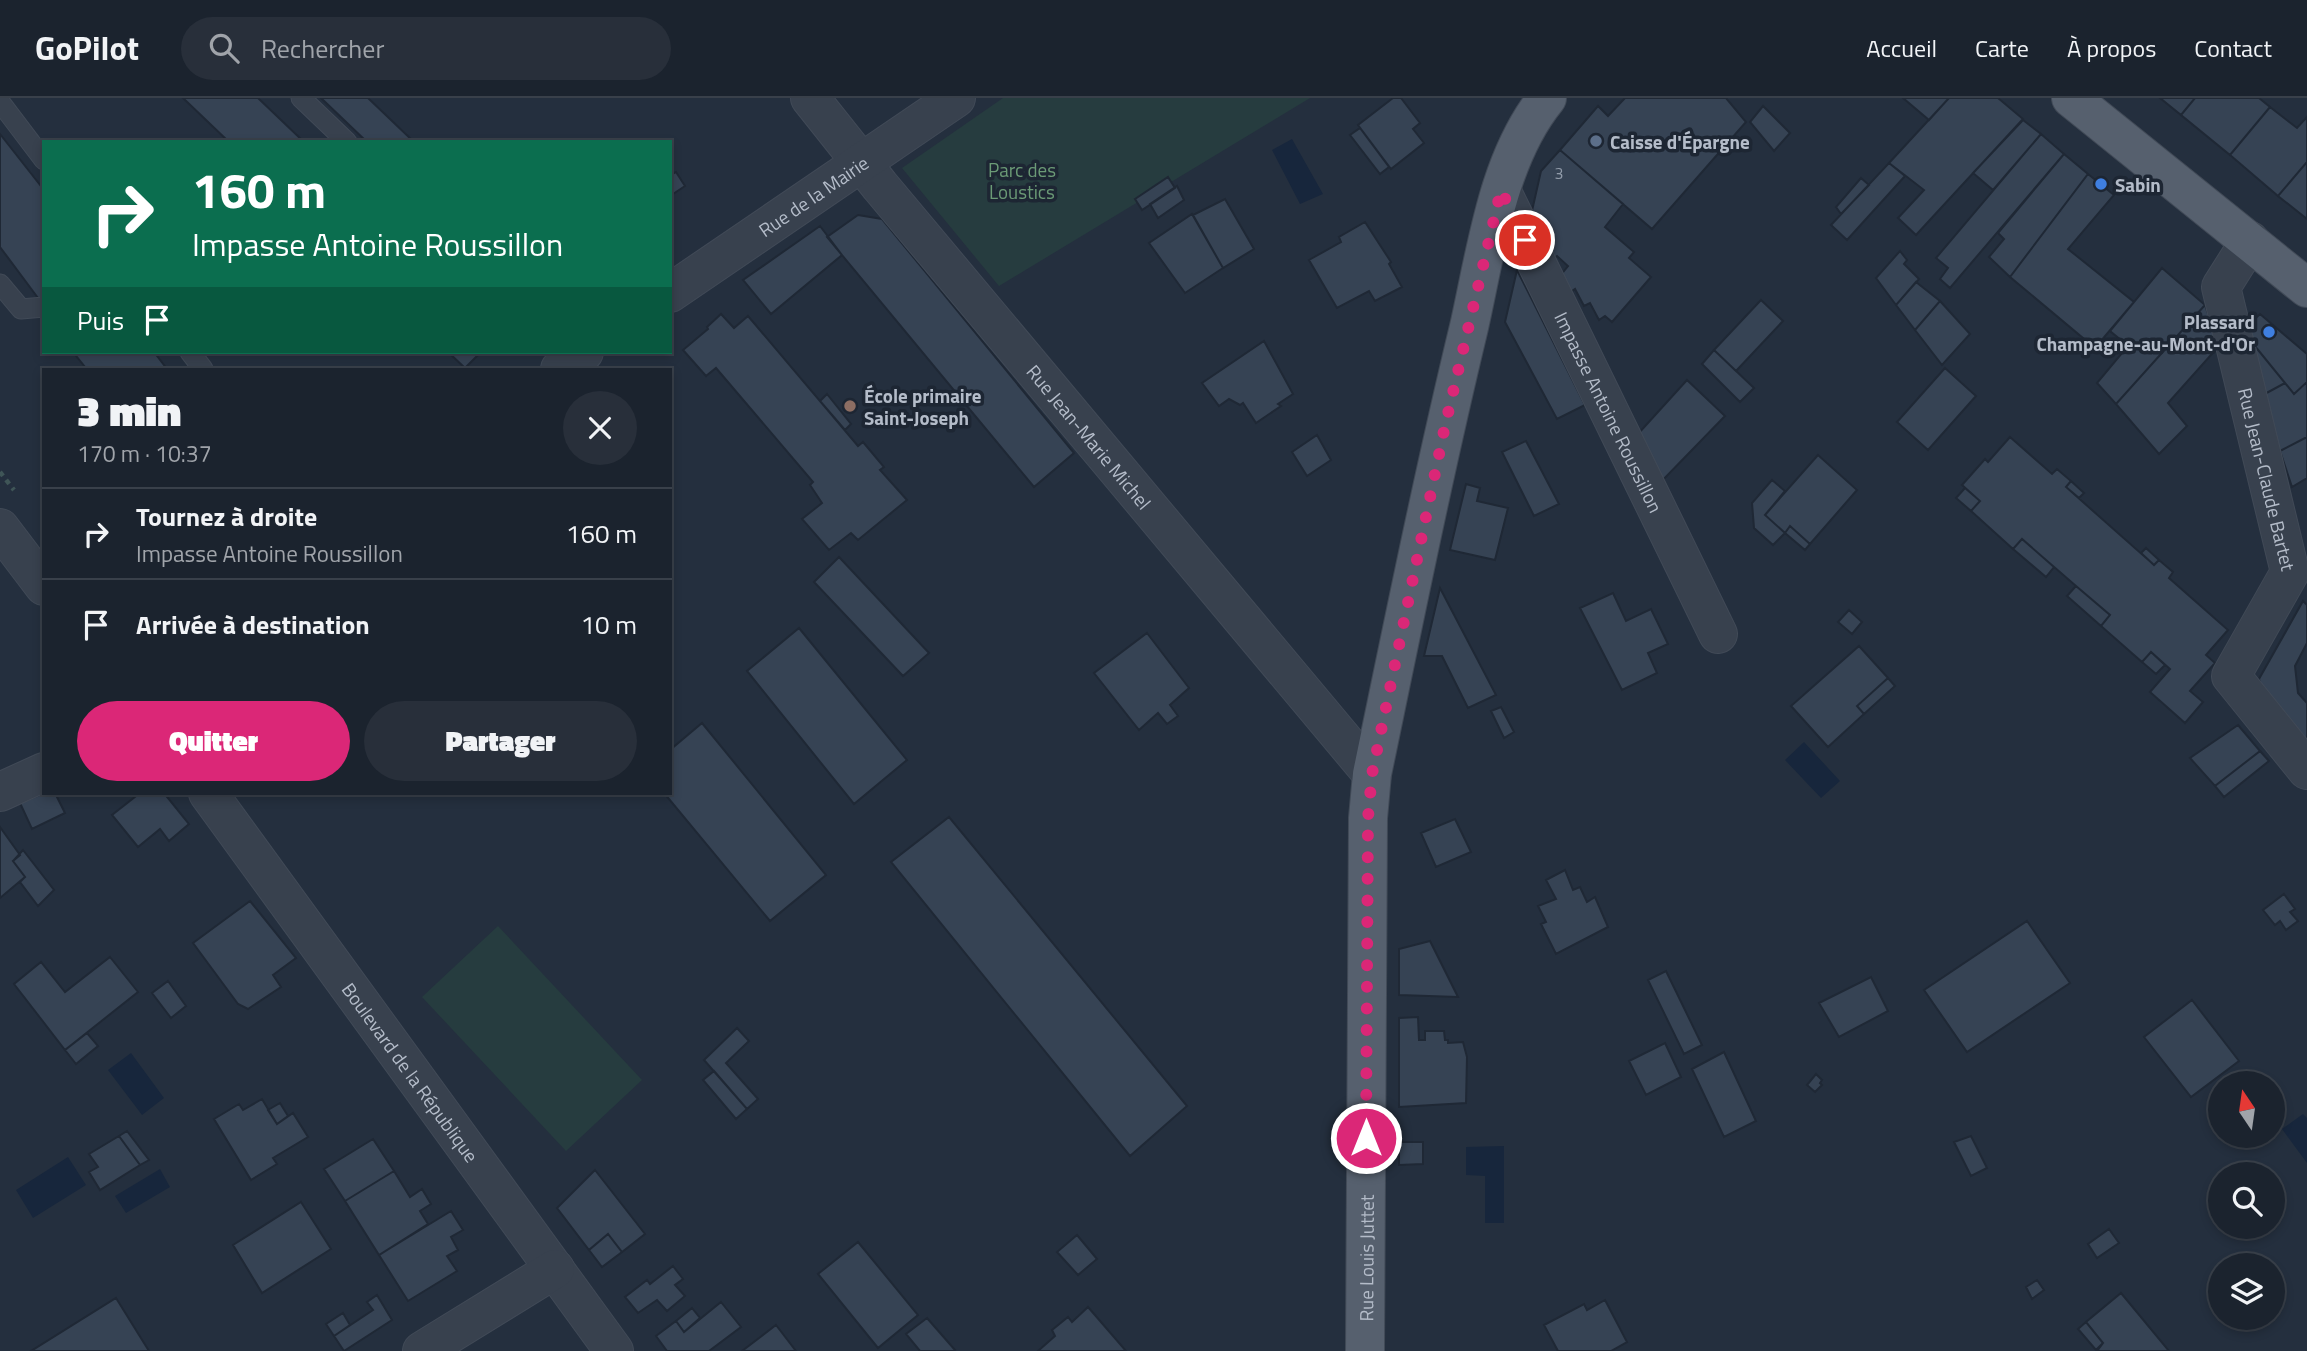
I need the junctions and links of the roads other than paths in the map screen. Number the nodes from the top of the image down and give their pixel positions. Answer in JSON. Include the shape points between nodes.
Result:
{"nodes":[{"id":1,"x":301,"y":98,"type":"edge"},
{"id":2,"x":810,"y":98,"type":"edge"},
{"id":3,"x":956,"y":98,"type":"edge"},
{"id":4,"x":2071,"y":98,"type":"edge"},
{"id":5,"x":0,"y":102,"type":"edge"},
{"id":6,"x":1536,"y":102,"type":"edge"},
{"id":7,"x":345,"y":140,"type":"edge"},
{"id":8,"x":42,"y":157,"type":"edge"},
{"id":9,"x":857,"y":158,"type":"junction"},
{"id":10,"x":1501,"y":190,"type":"junction"},
{"id":11,"x":2250,"y":241,"type":"junction"},
{"id":12,"x":0,"y":284,"type":"edge"},
{"id":13,"x":2307,"y":288,"type":"edge"},
{"id":14,"x":672,"y":292,"type":"edge"},
{"id":15,"x":42,"y":307,"type":"edge"},
{"id":16,"x":192,"y":354,"type":"edge"},
{"id":17,"x":202,"y":368,"type":"edge"},
{"id":18,"x":0,"y":528,"type":"edge"},
{"id":19,"x":42,"y":583,"type":"edge"},
{"id":20,"x":1718,"y":635,"type":"dead end"},
{"id":21,"x":2307,"y":770,"type":"edge"},
{"id":22,"x":42,"y":773,"type":"edge"},
{"id":23,"x":1372,"y":774,"type":"junction"},
{"id":24,"x":0,"y":792,"type":"edge"},
{"id":25,"x":209,"y":795,"type":"edge"},
{"id":26,"x":555,"y":1269,"type":"junction"},
{"id":27,"x":422,"y":1351,"type":"edge"},
{"id":28,"x":614,"y":1351,"type":"edge"},
{"id":29,"x":1365,"y":1351,"type":"edge"}],
"edges":[{"from":1,"to":7,"type":"lane"},
{"from":2,"to":9,"type":"street","name":"Rue Jean-Marie Michel"},
{"from":3,"to":9,"type":"street","name":"Rue de la Mairie"},
{"from":4,"to":11,"type":"main road"},
{"from":5,"to":8,"type":"lane"},
{"from":6,"to":10,"type":"main road","name":"Rue Louis Juttet"},
{"from":9,"to":14,"type":"street","name":"Rue de la Mairie"},
{"from":9,"to":23,"type":"street","name":"Rue Jean-Marie Michel"},
{"from":10,"to":20,"type":"street","name":"Impasse Antoine Roussillon"},
{"from":10,"to":23,"type":"main road","name":"Rue Louis Juttet","via":[[1445,426]]},
{"from":11,"to":13,"type":"main road"},
{"from":11,"to":21,"type":"street","name":"Rue Jean-Claude Bartet","via":[[2221,287],[2290,572],[2231,676]]},
{"from":12,"to":15,"type":"lane","via":[[21,309]]},
{"from":16,"to":17,"type":"lane"},
{"from":18,"to":19,"type":"street"},
{"from":22,"to":24,"type":"street"},
{"from":23,"to":29,"type":"main road","name":"Rue Louis Juttet"},
{"from":25,"to":26,"type":"street","name":"Boulevard de la République"},
{"from":26,"to":27,"type":"street"},
{"from":26,"to":28,"type":"street","name":"Boulevard de la République"}]}
